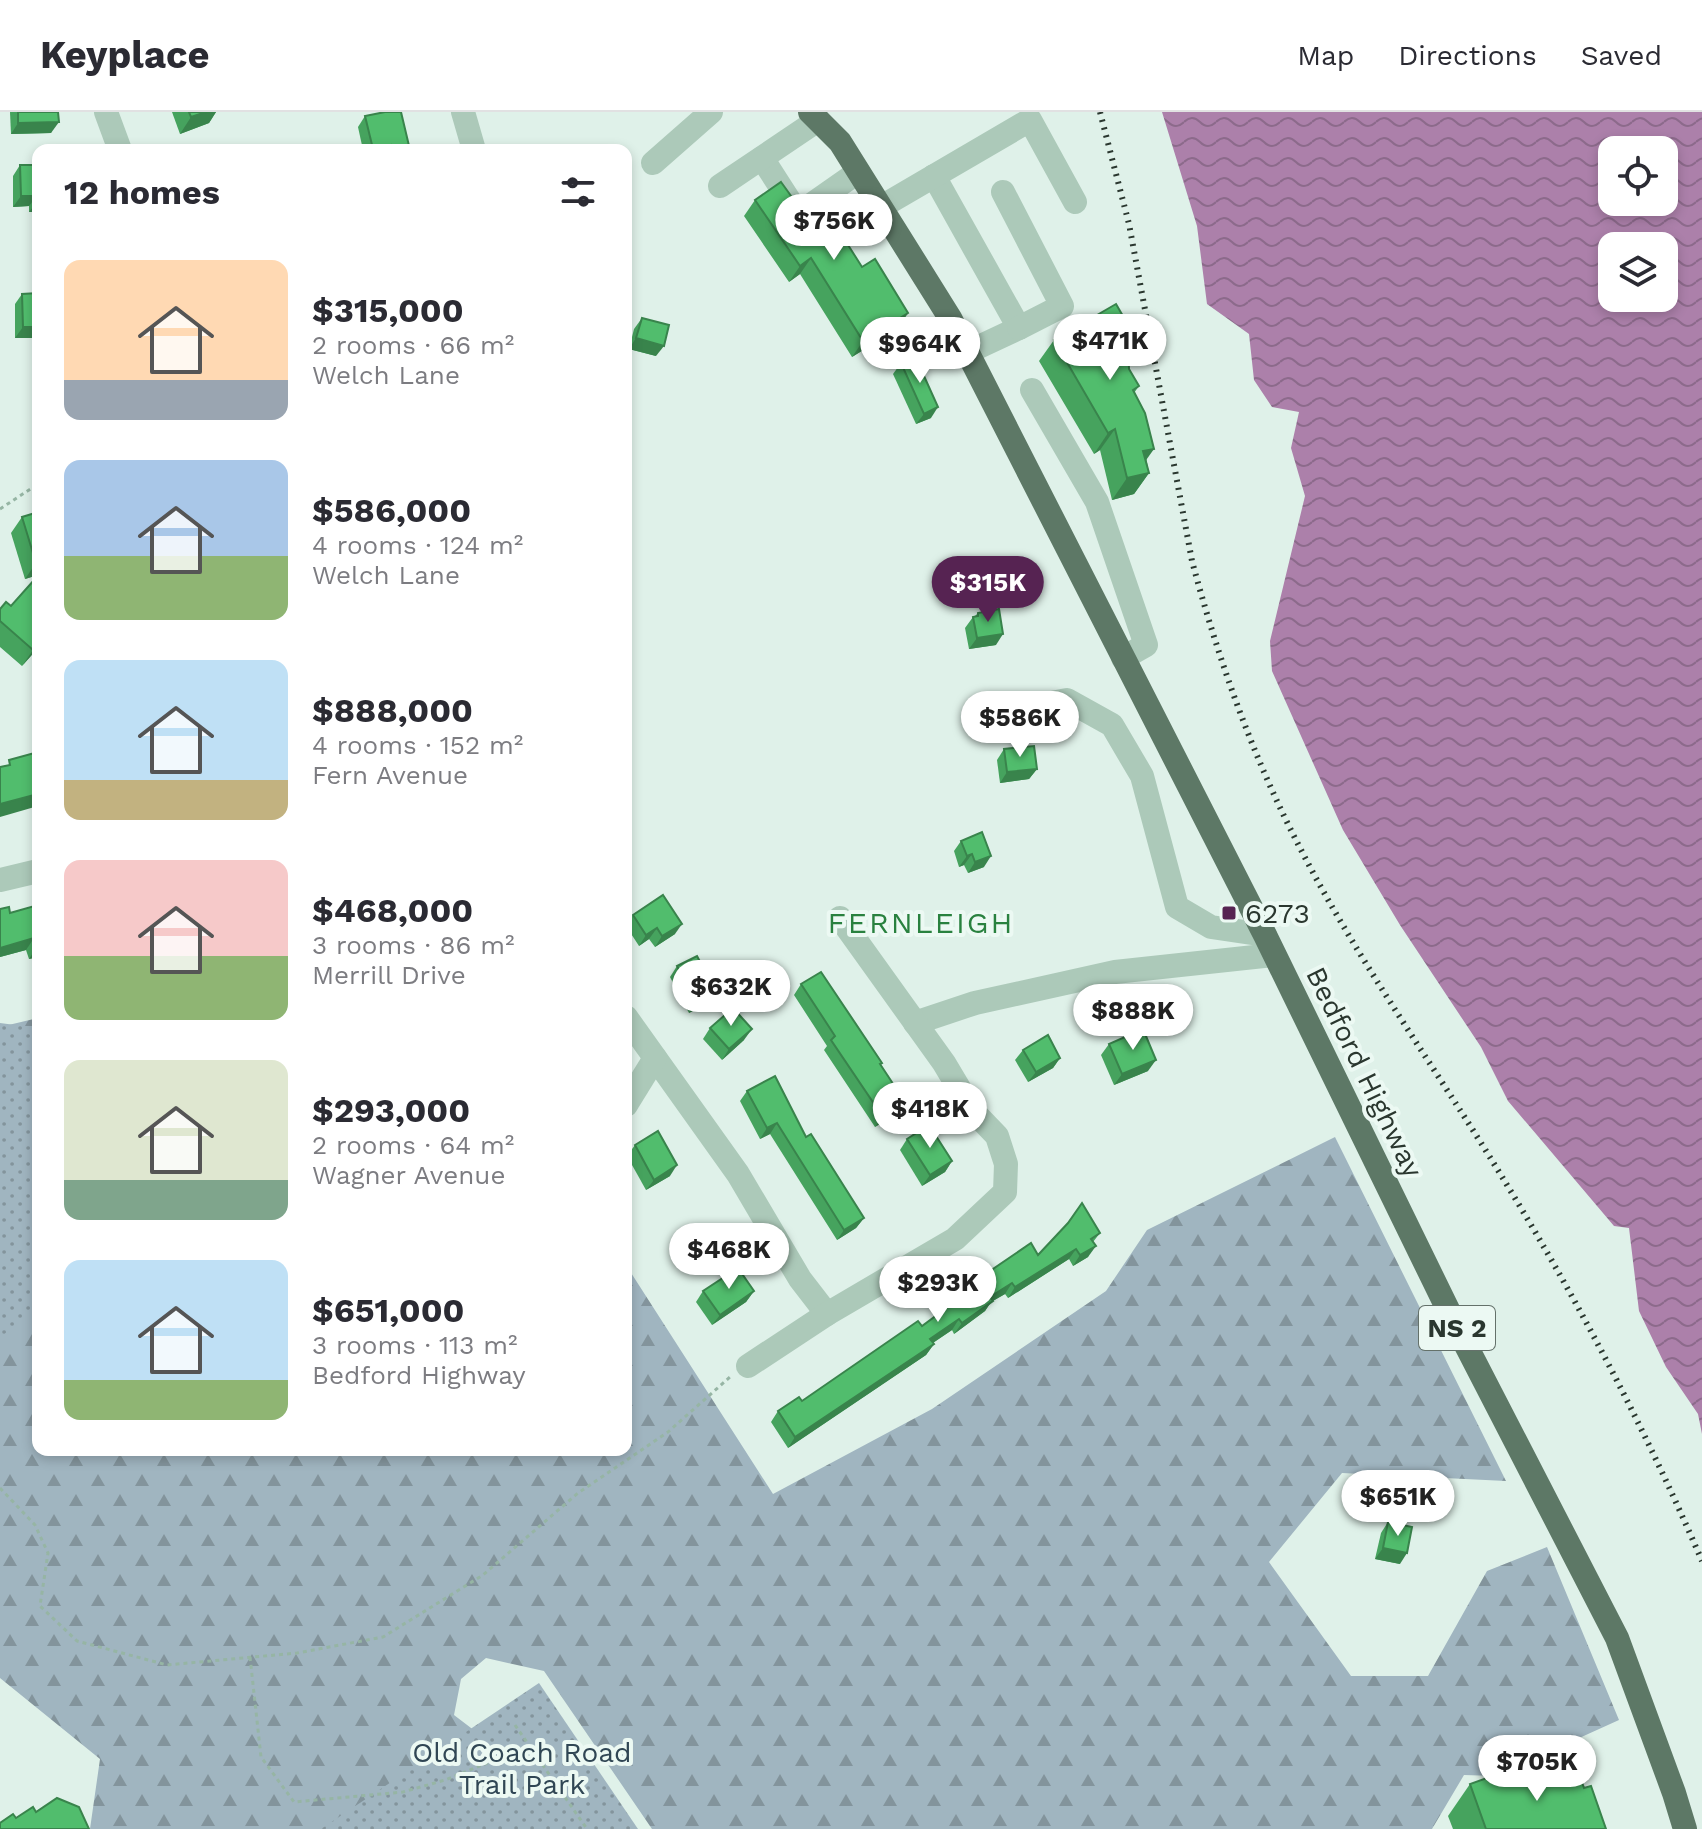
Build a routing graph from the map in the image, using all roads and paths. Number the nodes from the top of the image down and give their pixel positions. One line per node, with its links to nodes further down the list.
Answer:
1 (106, 112): 5 (street)
2 (463, 112): 6 (street)
3 (711, 112): 8 (street)
4 (814, 116): 7 (street); 9 (main road, Bedford Highway / NS 2)
5 (118, 144)
6 (472, 144)
7 (762, 158): 9 (street); 11 (street)
8 (653, 163)
9 (858, 172): 14 (main road, Bedford Highway / NS 2)
10 (934, 176): 13 (street); 14 (street); 15 (street)
11 (720, 186)
12 (1003, 192): 15 (street)
13 (1075, 202)
14 (881, 207): 16 (main road, Bedford Highway / NS 2)
15 (1019, 328): 16 (street)
16 (968, 352): 20 (main road, Bedford Highway / NS 2)
17 (1032, 390): 20 (street)
18 (32, 488): 19 (path)
19 (0, 509)
20 (1123, 658): 25 (main road, Bedford Highway / NS 2)
21 (1024, 721): 25 (street)
22 (32, 872): 23 (street)
23 (0, 880)
24 (840, 918): 26 (street)
25 (1269, 945): 26 (street); 37 (main road, Bedford Highway / NS 2)
26 (915, 1023): 30 (street)
27 (632, 1025): 28 (street)
28 (655, 1058): 29 (street); 30 (street)
29 (632, 1095)
30 (827, 1314): 31 (street)
31 (748, 1366): 33 (path)
32 (0, 1488): 33 (path)
33 (250, 1657): 35 (path)
34 (515, 1725): 35 (path)
35 (540, 1760): 36 (path)
36 (587, 1829)
37 (1685, 1829)

